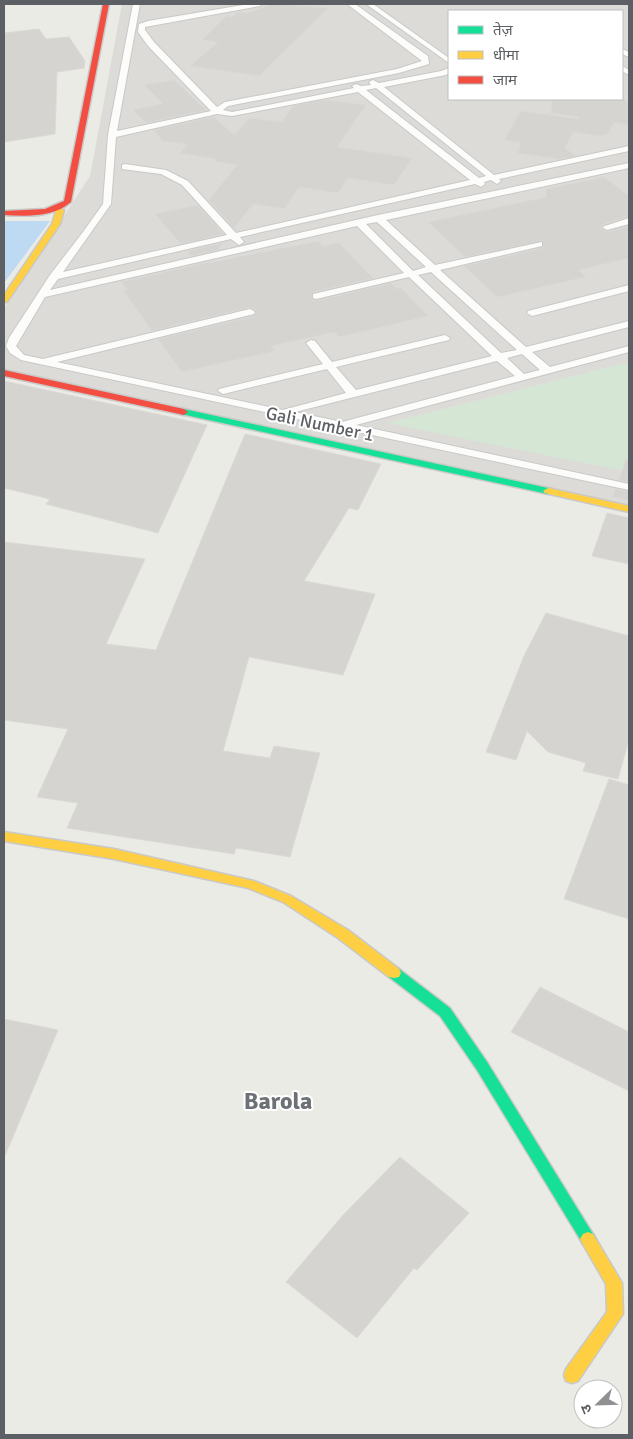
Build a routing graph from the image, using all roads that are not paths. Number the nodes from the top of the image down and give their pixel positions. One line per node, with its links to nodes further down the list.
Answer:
1 (106, 4): 30 (street)
2 (136, 4): 19 (lane)
3 (260, 4): 16 (lane)
4 (351, 4): 7 (lane)
5 (368, 4): 6 (lane)
6 (397, 24): 7 (lane); 8 (lane)
7 (381, 26): 9 (lane)
8 (448, 60)
9 (422, 64): 10 (lane); 12 (lane)
10 (448, 70)
11 (448, 70): 14 (lane)
12 (366, 77): 13 (lane); 14 (lane)
13 (348, 81): 15 (lane); 16 (lane)
14 (377, 86): 15 (lane); 17 (lane)
15 (360, 89): 16 (lane); 18 (lane)
16 (217, 112): 19 (lane)
17 (433, 129): 18 (lane); 25 (lane)
18 (414, 132): 26 (lane)
19 (112, 135): 44 (lane)
20 (629, 149): 21 (lane)
21 (587, 157): 24 (lane); 25 (lane)
22 (629, 165): 24 (lane)
23 (125, 167): 37 (lane)
24 (604, 170): 27 (lane)
25 (493, 177): 26 (lane); 27 (lane)
26 (476, 181): 28 (lane); 29 (lane)
27 (508, 191): 28 (lane)
28 (493, 194): 32 (lane)
29 (392, 200): 32 (lane); 37 (lane)
30 (60, 210): 31 (street); 48 (street)
31 (4, 213)
32 (404, 213): 33 (lane)
33 (378, 218): 35 (lane); 41 (lane)
34 (629, 221): 36 (lane)
35 (359, 223): 39 (lane); 43 (lane)
36 (607, 227)
37 (234, 236): 39 (lane); 40 (lane)
38 (539, 244): 41 (lane)
39 (244, 248): 42 (lane)
40 (137, 257): 42 (lane); 44 (lane)
41 (431, 268): 43 (lane); 55 (lane)
42 (149, 270): 46 (lane)
43 (410, 273): 47 (lane); 56 (lane)
44 (54, 277): 46 (lane)
45 (629, 288): 50 (lane)
46 (41, 295): 57 (lane)
47 (316, 296)
48 (4, 300)
49 (250, 312): 57 (lane)
50 (532, 313)
51 (629, 324): 55 (lane)
52 (445, 338): 58 (lane)
53 (311, 343): 58 (lane)
54 (629, 349): 59 (lane)
55 (523, 351): 56 (lane); 59 (lane)
56 (500, 358): 61 (lane); 63 (lane)
57 (43, 362): 64 (lane)
58 (330, 366): 62 (lane); 63 (lane)
59 (548, 371): 61 (lane)
60 (4, 374): 67 (street, Gali Number 1)
61 (523, 378): 65 (lane)
62 (223, 391)
63 (353, 394): 64 (lane)
64 (285, 412): 65 (lane)
65 (343, 426): 66 (lane)
66 (629, 487)
67 (629, 510)
68 (4, 836): 69 (street)
69 (572, 1375)

